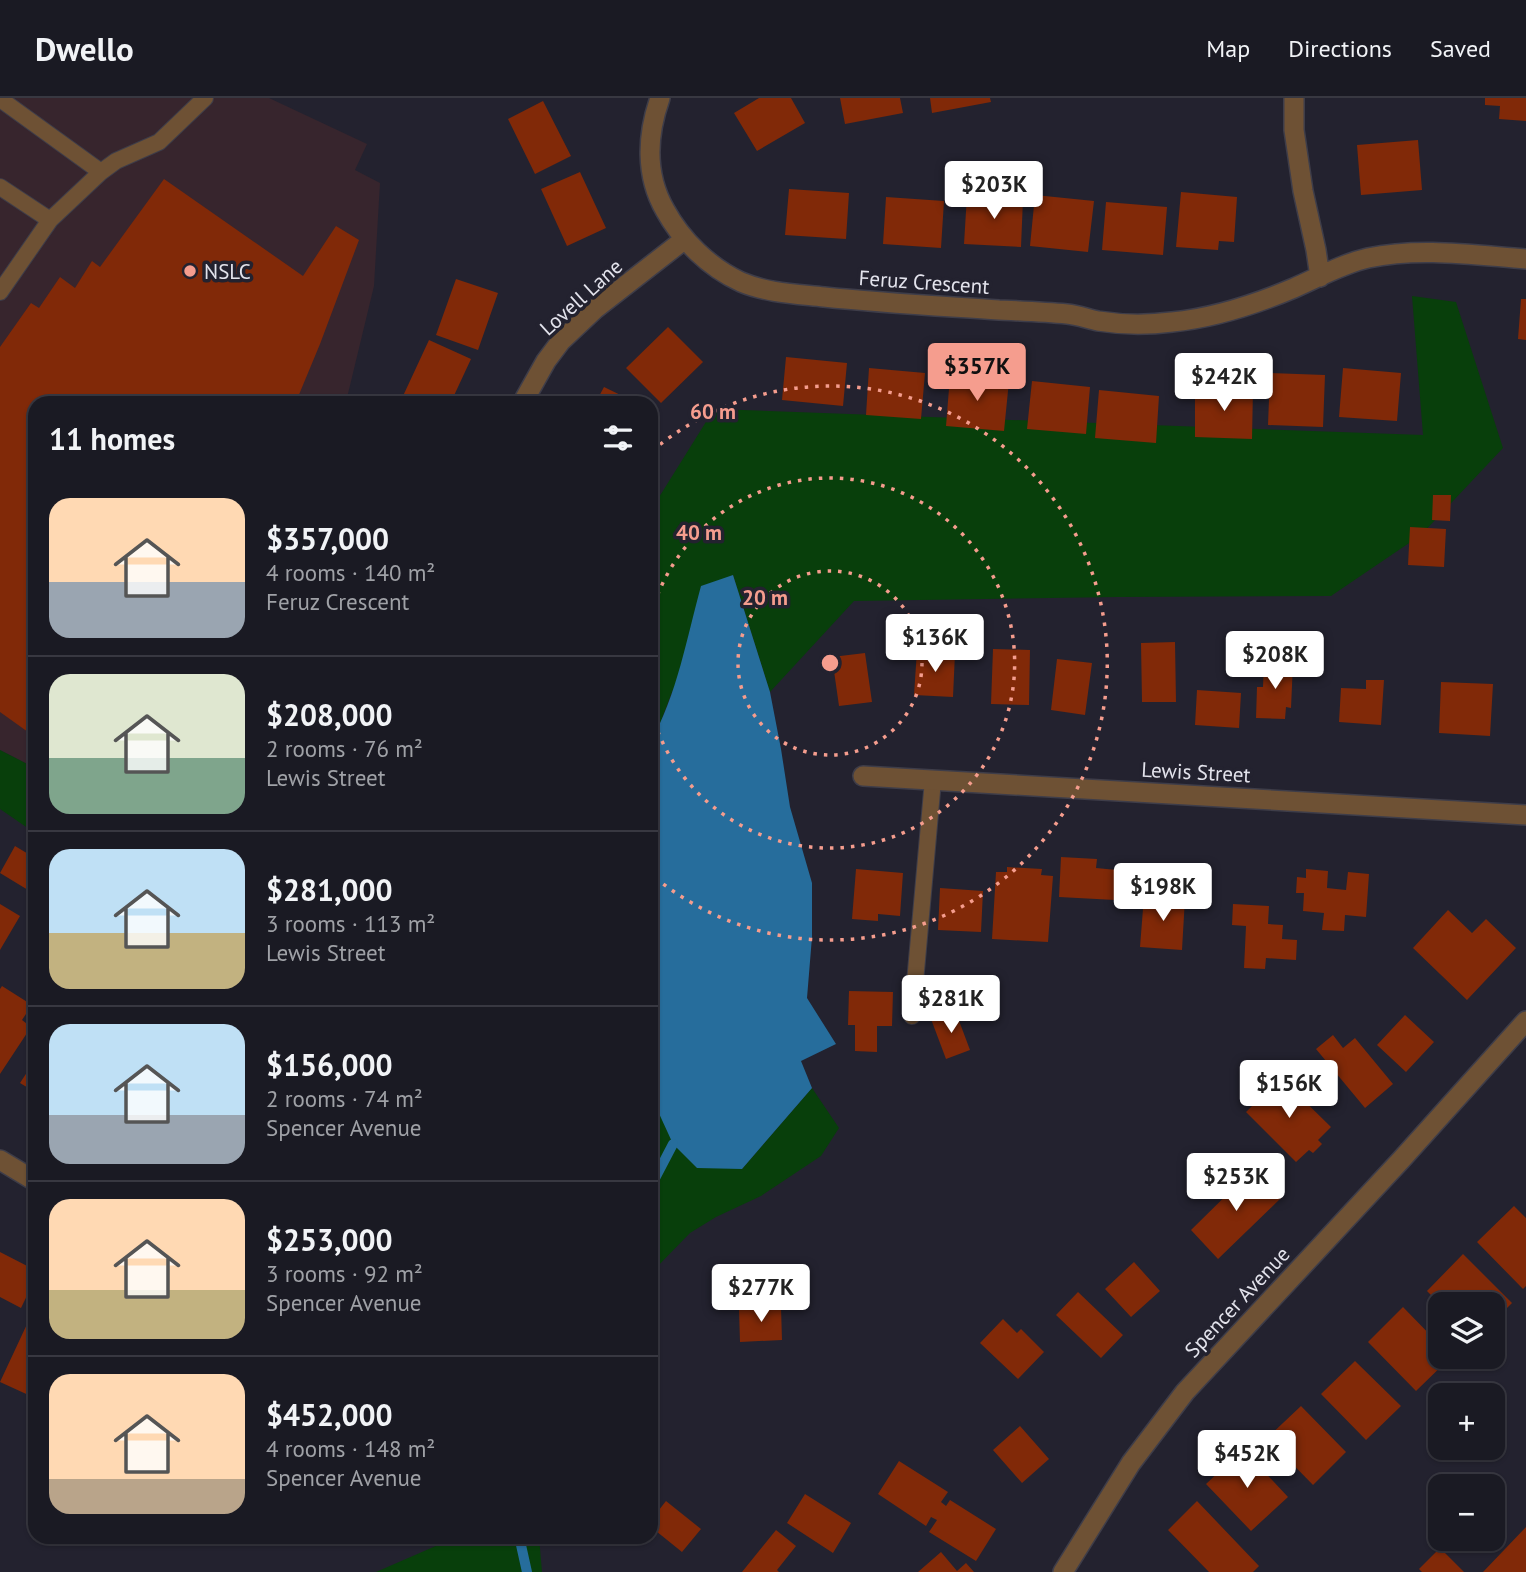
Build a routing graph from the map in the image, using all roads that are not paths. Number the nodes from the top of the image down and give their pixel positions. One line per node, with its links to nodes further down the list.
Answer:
1 (205, 98): 5 (lane)
2 (660, 98): 8 (street, Feruz Crescent)
3 (1294, 98): 10 (street)
4 (0, 99): 5 (lane)
5 (101, 172): 7 (lane)
6 (0, 187): 7 (lane)
7 (50, 220): 11 (lane)
8 (685, 239): 10 (street, Feruz Crescent); 12 (street, Lovell Lane)
9 (1526, 259): 10 (street, Feruz Crescent)
10 (1320, 277)
11 (0, 292)
12 (526, 396)
13 (863, 776): 14 (street, Lewis Street)
14 (933, 780): 15 (street, Lewis Street); 16 (lane)
15 (1526, 815)
16 (912, 1016)
17 (1526, 1021): 20 (street, Spencer Avenue)
18 (0, 1160): 19 (street)
19 (28, 1177)
20 (1063, 1572)

